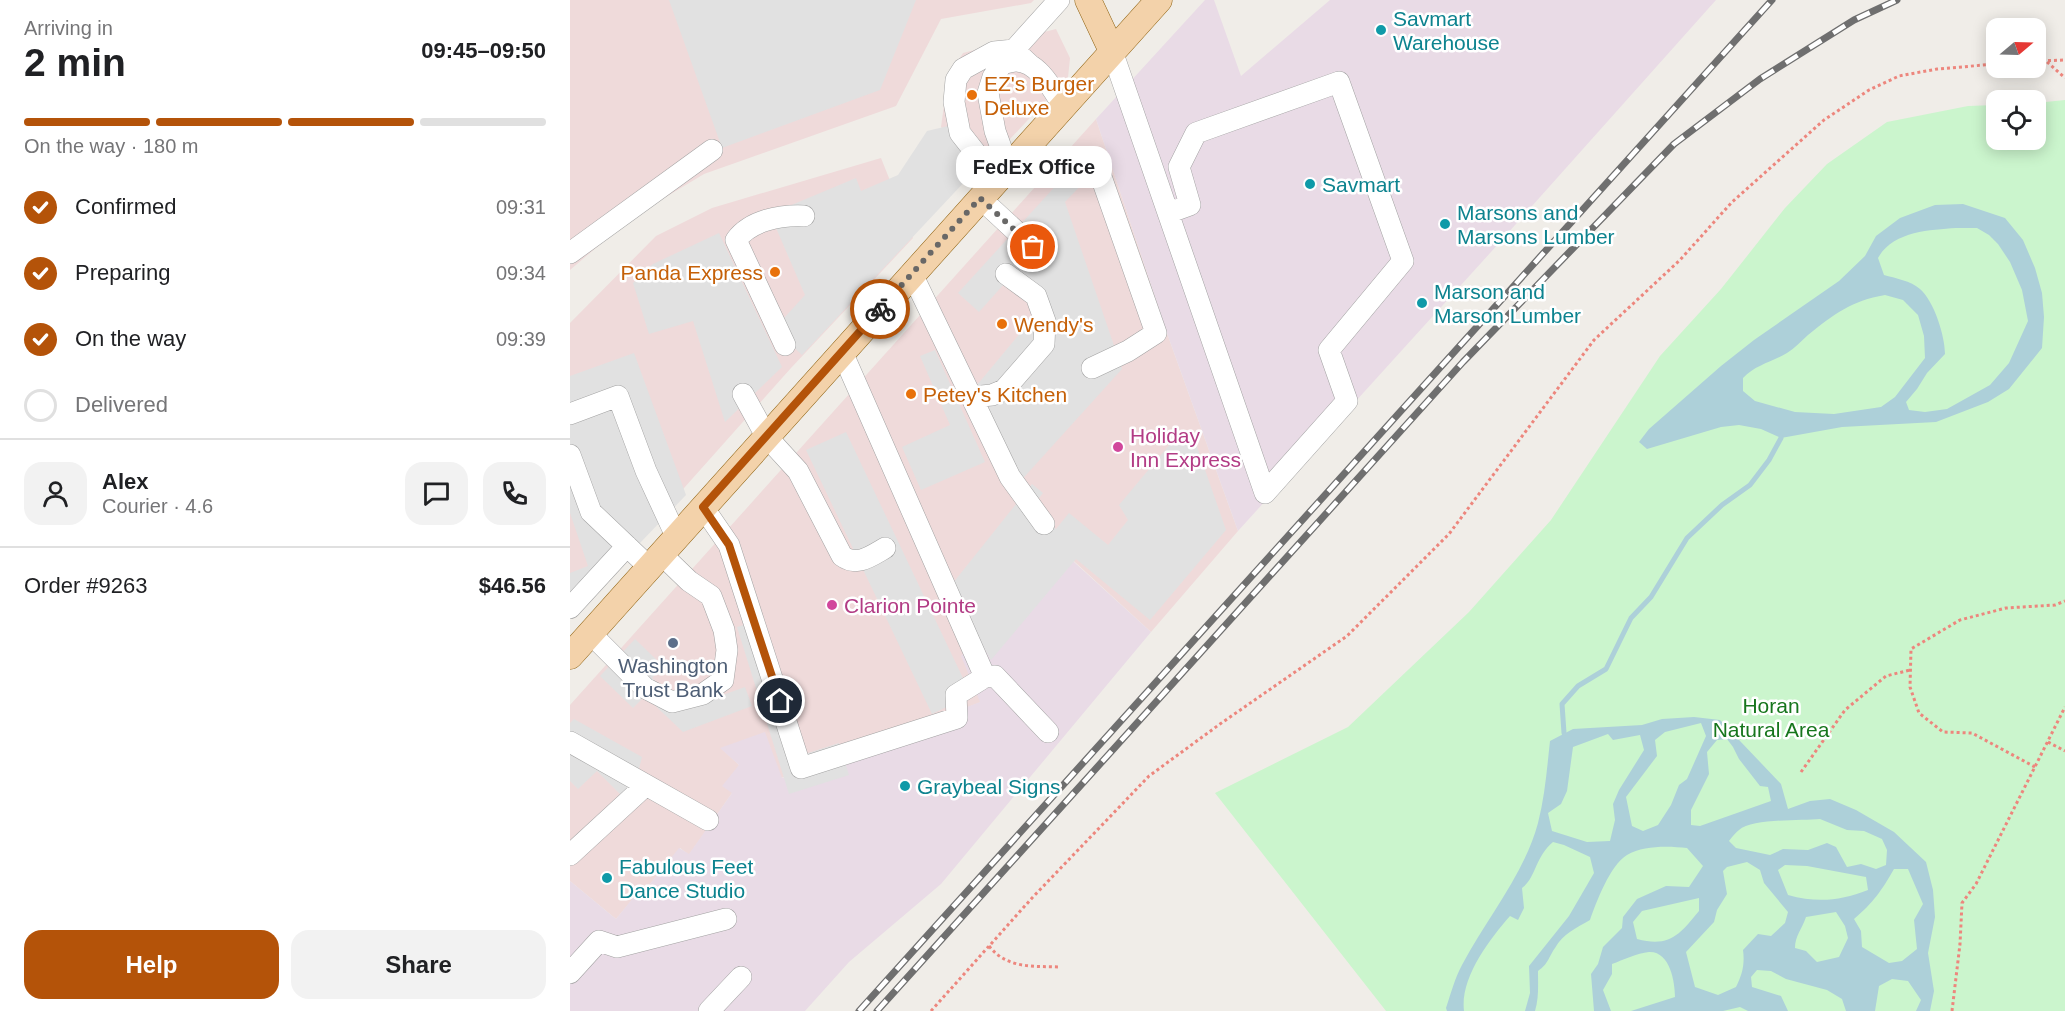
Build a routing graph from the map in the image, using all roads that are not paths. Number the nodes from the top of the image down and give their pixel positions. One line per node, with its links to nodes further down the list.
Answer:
1 (1059, 0): 4 (lane)
2 (1088, 0): 5 (main road)
3 (1159, 0): 5 (main road)
4 (1014, 50): 6 (lane); 9 (lane)
5 (1112, 51): 7 (main road); 12 (lane)
6 (1030, 65): 7 (lane); 9 (lane)
7 (1063, 106): 9 (main road)
8 (712, 150): 15 (lane)
9 (1008, 168): 11 (main road)
10 (1098, 168): 20 (lane)
11 (980, 198): 14 (lane); 16 (main road)
12 (1168, 213): 12 (lane)
13 (804, 216): 18 (lane)
14 (1033, 247)
15 (570, 253)
16 (912, 274): 19 (main road); 22 (lane)
17 (1006, 274): 22 (lane)
18 (785, 345)
19 (842, 352): 24 (main road); 34 (lane)
20 (1092, 368)
21 (743, 394): 24 (lane)
22 (971, 397): 27 (lane)
23 (570, 414): 30 (lane)
24 (766, 436): 26 (main road); 29 (lane)
25 (570, 455): 28 (lane)
26 (703, 507): 30 (main road); 34 (lane)
27 (1044, 524)
28 (627, 546): 30 (lane); 31 (lane)
29 (885, 548)
30 (662, 552): 32 (main road); 32 (lane)
31 (570, 608)
32 (590, 633): 33 (main road)
33 (570, 656)
34 (985, 677): 35 (lane)
35 (1048, 732)
36 (570, 742): 37 (lane)
37 (646, 785): 38 (lane); 39 (lane)
38 (708, 820)
39 (570, 855)
40 (726, 919): 41 (lane)
41 (570, 973)
42 (741, 977): 43 (lane)
43 (709, 1011)

